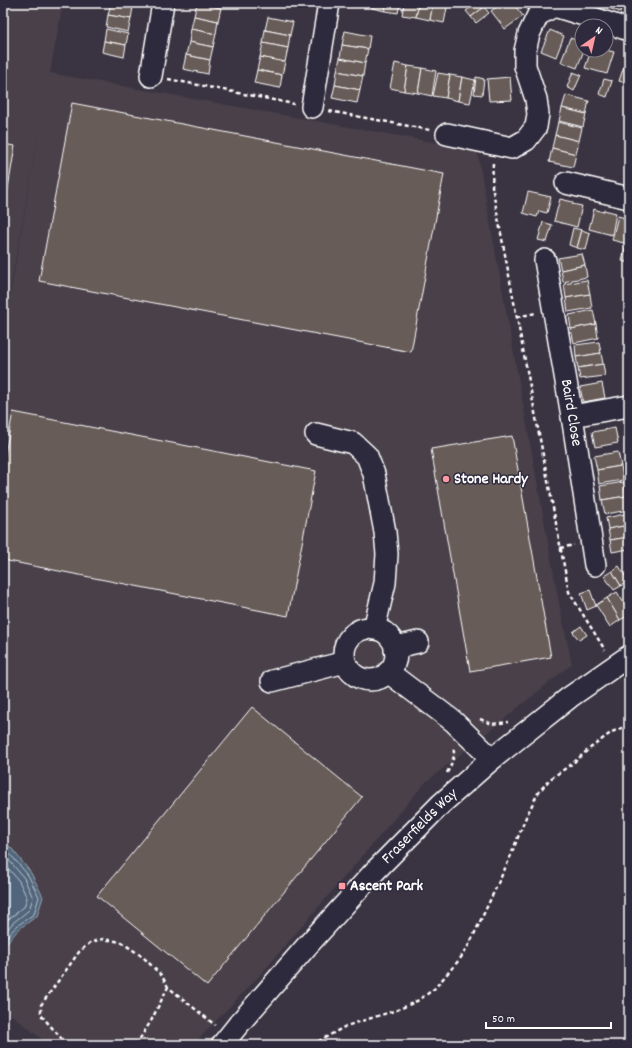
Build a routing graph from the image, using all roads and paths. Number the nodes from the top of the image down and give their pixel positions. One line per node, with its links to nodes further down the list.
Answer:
1 (164, 3): 5 (street)
2 (329, 3): 6 (street)
3 (552, 5): 4 (street); 8 (street)
4 (629, 30)
5 (152, 76)
6 (312, 107)
7 (447, 134): 8 (street)
8 (494, 144): 19 (path)
9 (566, 183): 10 (street)
10 (629, 198)
11 (545, 260): 13 (street, Baird Close)
12 (629, 406): 13 (street)
13 (572, 416): 15 (street, Baird Close)
14 (316, 434): 16 (street)
15 (595, 565)
16 (374, 629): 18 (street); 21 (street)
17 (418, 642): 18 (street)
18 (395, 650): 22 (street)
19 (605, 651)
20 (629, 656): 25 (street, Fraserfields Way)
21 (345, 662): 22 (street); 23 (street)
22 (388, 672): 25 (street)
23 (272, 682)
24 (629, 725): 30 (path)
25 (492, 759): 27 (street, Fraserfields Way)
26 (168, 987): 27 (path); 28 (path); 29 (path)
27 (220, 1036)
28 (67, 1045)
29 (136, 1045)
30 (312, 1045)

